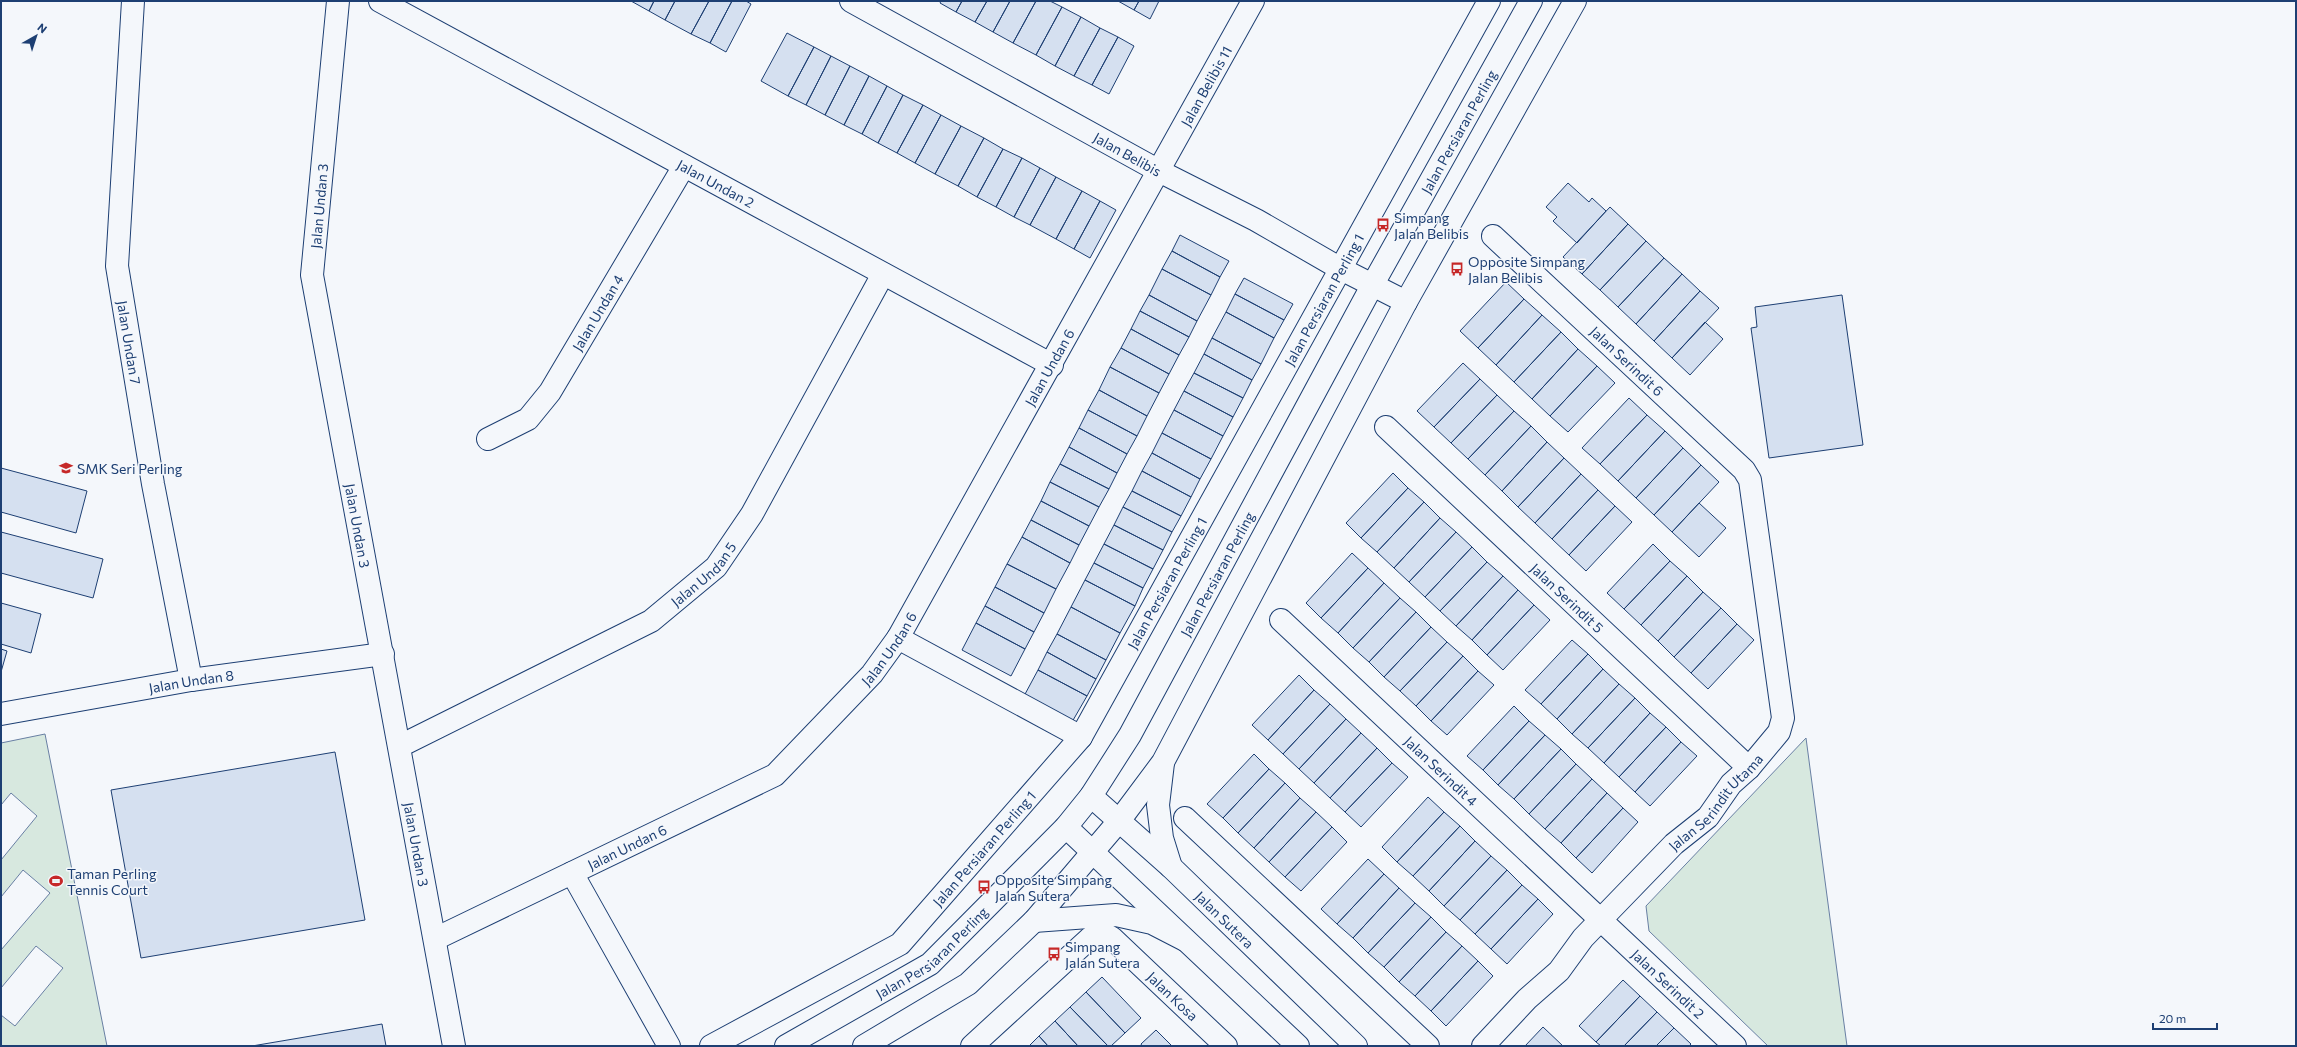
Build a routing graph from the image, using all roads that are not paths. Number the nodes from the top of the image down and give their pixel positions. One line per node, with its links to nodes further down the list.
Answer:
1 (133, 1): 23 (street, Jalan Undan 7)
2 (338, 1): 22 (street, Jalan Undan 3)
3 (380, 1): 9 (street, Jalan Undan 2)
4 (851, 1): 10 (street, Jalan Belibis)
5 (1253, 1): 10 (street, Jalan Belibis 11)
6 (1489, 1): 12 (street, Jalan Persiaran Perling 1)
7 (1531, 1): 14 (street, Jalan Persiaran Perling)
8 (1575, 1): 15 (street)
9 (684, 166): 13 (street, Jalan Undan 2); 18 (street, Jalan Undan 4)
10 (1159, 171): 12 (street, Jalan Belibis); 16 (street, Jalan Undan 6)
11 (1493, 236): 19 (street, Jalan Serindit 6)
12 (1341, 269): 14 (street, Jalan Belibis); 25 (street, Jalan Persiaran Perling 1)
13 (883, 274): 16 (street, Jalan Undan 2); 26 (street, Jalan Undan 5)
14 (1373, 284): 15 (street, Jalan Belibis); 29 (street, Jalan Persiaran Perling)
15 (1406, 302): 27 (street)
16 (1052, 365): 21 (street, Jalan Undan 6)
17 (1386, 427): 28 (street, Jalan Serindit 5)
18 (488, 439)
19 (1752, 491): 28 (street, Jalan Serindit Utama)
20 (1281, 620): 37 (street, Jalan Serindit 4)
21 (898, 638): 25 (street); 35 (street, Jalan Undan 6)
22 (383, 654): 23 (street, Jalan Undan 8); 26 (street, Jalan Undan 3)
23 (191, 680): 24 (street, Jalan Undan 8)
24 (1, 714)
25 (1081, 737): 42 (street, Jalan Persiaran Perling 1)
26 (400, 746): 38 (street, Jalan Undan 3)
27 (1163, 762): 31 (street); 34 (street)
28 (1749, 768): 37 (street, Jalan Serindit Utama)
29 (1091, 796): 31 (street, Jalan Sutera); 32 (street, Jalan Persiaran Perling)
30 (1185, 818): 49 (street)
31 (1118, 821): 33 (street); 34 (street, Jalan Sutera)
32 (1066, 827): 33 (street); 43 (street, Jalan Persiaran Perling)
33 (1092, 851): 36 (street); 39 (street)
34 (1171, 867): 48 (street, Jalan Sutera)
35 (572, 873): 38 (street, Jalan Undan 6); 41 (street)
36 (1034, 921): 39 (street); 44 (street)
37 (1601, 921): 50 (street, Jalan Serindit Utama); 51 (street, Jalan Serindit 2)
38 (435, 939): 40 (street, Jalan Undan 3)
39 (1185, 940): 47 (street)
40 (454, 1046)
41 (669, 1046)
42 (711, 1046)
43 (786, 1046)
44 (864, 1046)
45 (972, 1046): 46 (street, Jalan Kosa)
46 (1226, 1046)
47 (1298, 1046)
48 (1356, 1046)
49 (1428, 1046)
50 (1483, 1046)
51 (1735, 1046)

